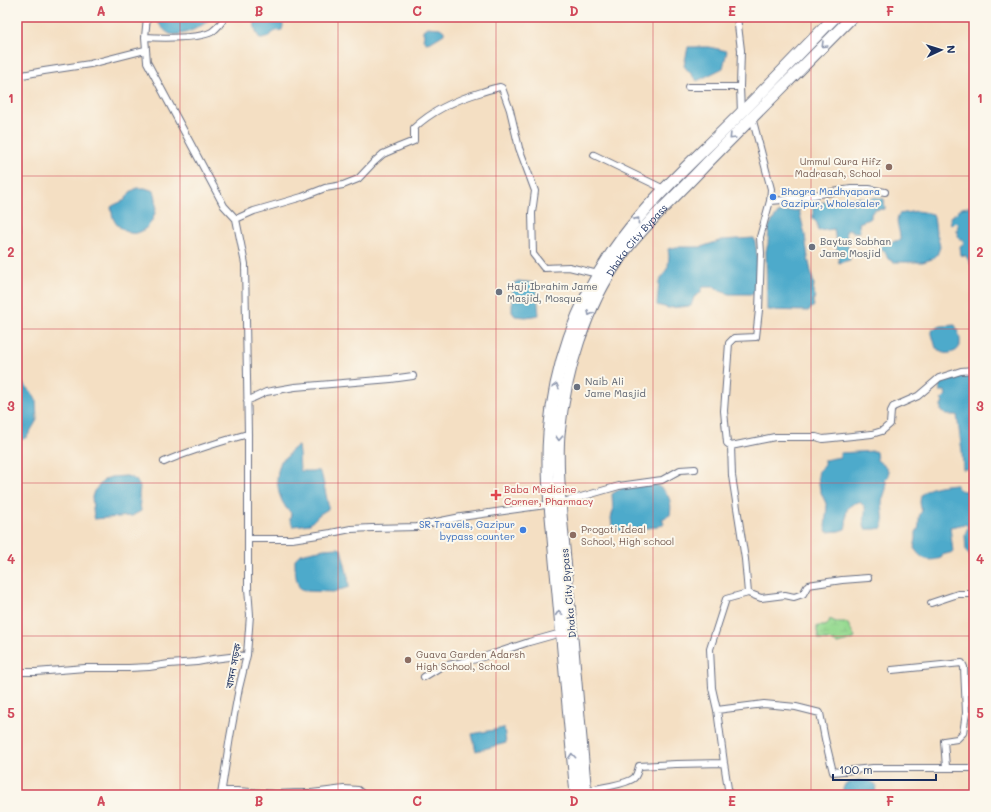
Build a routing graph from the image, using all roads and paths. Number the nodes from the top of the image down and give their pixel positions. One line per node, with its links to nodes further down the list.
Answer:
1 (147, 17): 6 (street)
2 (225, 17): 6 (street)
3 (737, 17): 10 (street)
4 (836, 17): 11 (highway)
5 (852, 17): 12 (highway, Dhaka City Bypass, one-way to 12)
6 (145, 38): 7 (street)
7 (145, 50): 8 (street); 17 (street)
8 (17, 76)
9 (688, 87): 10 (street)
10 (740, 87): 11 (street)
11 (741, 113): 14 (highway)
12 (752, 117): 16 (street); 28 (highway, Dhaka City Bypass, one-way to 28)
13 (594, 154): 14 (street)
14 (664, 189): 20 (highway, one-way to 14)
15 (885, 192): 16 (street)
16 (770, 201): 25 (street)
17 (236, 219): 20 (street); 23 (street, বাসন সড়ক)
18 (17, 221): 19 (street)
19 (17, 231)
20 (598, 274): 28 (highway, one-way to 20)
21 (974, 370): 25 (street)
22 (413, 376): 23 (street)
23 (247, 401): 24 (street, বাসন সড়ক)
24 (248, 434): 26 (street); 29 (street, বাসন সড়ক)
25 (731, 446): 31 (street)
26 (164, 462)
27 (695, 470): 28 (street)
28 (555, 504): 29 (street); 34 (highway, one-way to 28); 44 (highway, Dhaka City Bypass)
29 (248, 539): 35 (street, বাসন সড়ক)
30 (868, 578): 31 (street)
31 (748, 593): 39 (street)
32 (974, 594): 33 (street)
33 (931, 603)
34 (561, 633): 38 (street); 44 (highway, one-way to 34)
35 (247, 655): 37 (street); 43 (street, বাসন সড়ক)
36 (892, 670): 41 (street)
37 (17, 672)
38 (424, 677)
39 (717, 710): 40 (street); 41 (street)
40 (724, 763): 44 (street); 46 (street)
41 (946, 767): 42 (street)
42 (974, 768)
43 (221, 793): 45 (street)
44 (582, 794)
45 (364, 795)
46 (729, 795)

